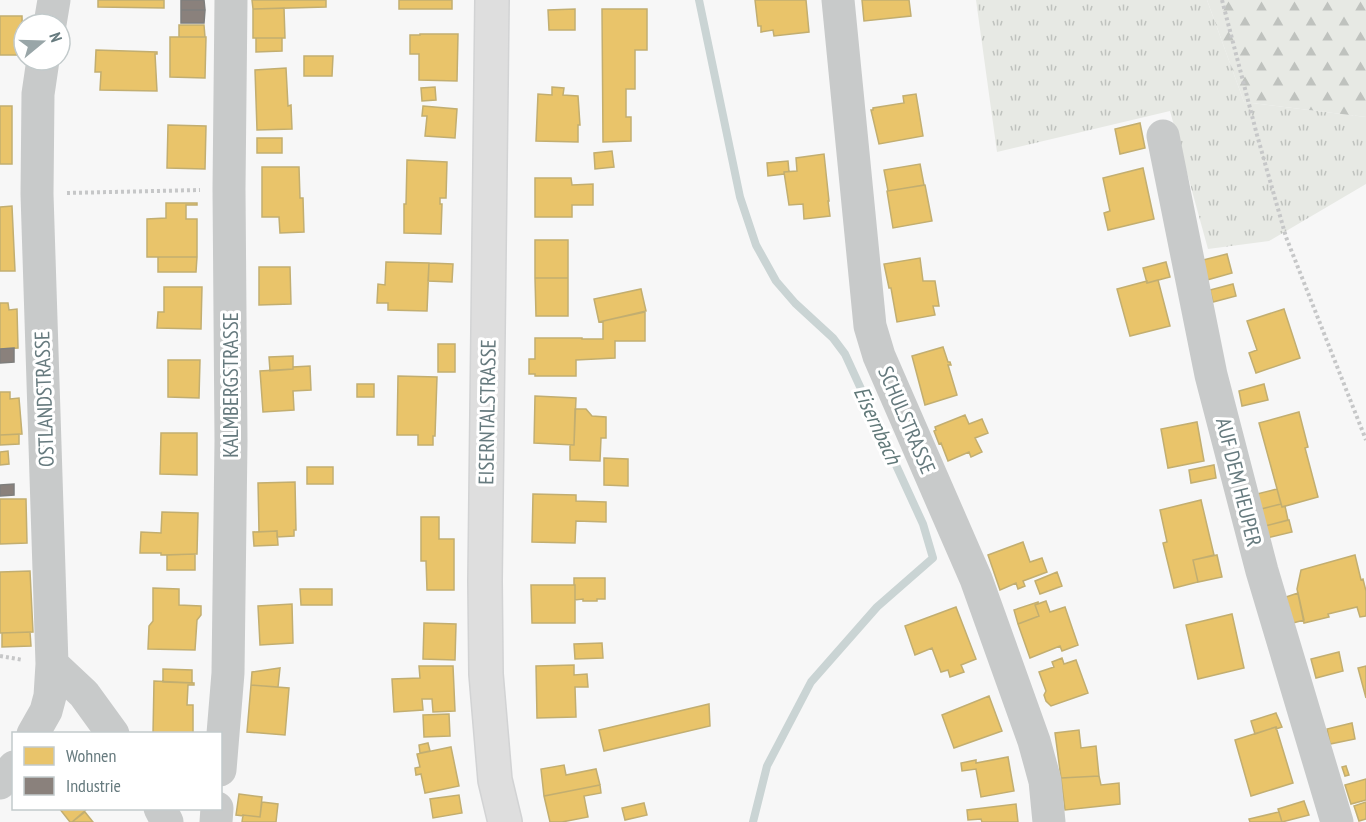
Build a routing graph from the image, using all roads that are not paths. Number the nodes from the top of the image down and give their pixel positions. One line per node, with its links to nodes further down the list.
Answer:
1 (231, 0): 9 (street, KALMBERGSTRASSE)
2 (492, 0): 12 (main road, EISERNTALSTRASSE)
3 (838, 0): 13 (street, SCHULSTRASSE)
4 (42, 72): 6 (street, OSTLANDSTRASSE)
5 (1163, 136): 14 (street, AUF DEM HEUPER)
6 (52, 664): 7 (street, OSTLANDSTRASSE); 8 (street)
7 (34, 732)
8 (112, 732)
9 (222, 746)
10 (12, 768): 11 (street)
11 (0, 783)
12 (505, 822)
13 (1049, 822)
14 (1337, 822)

